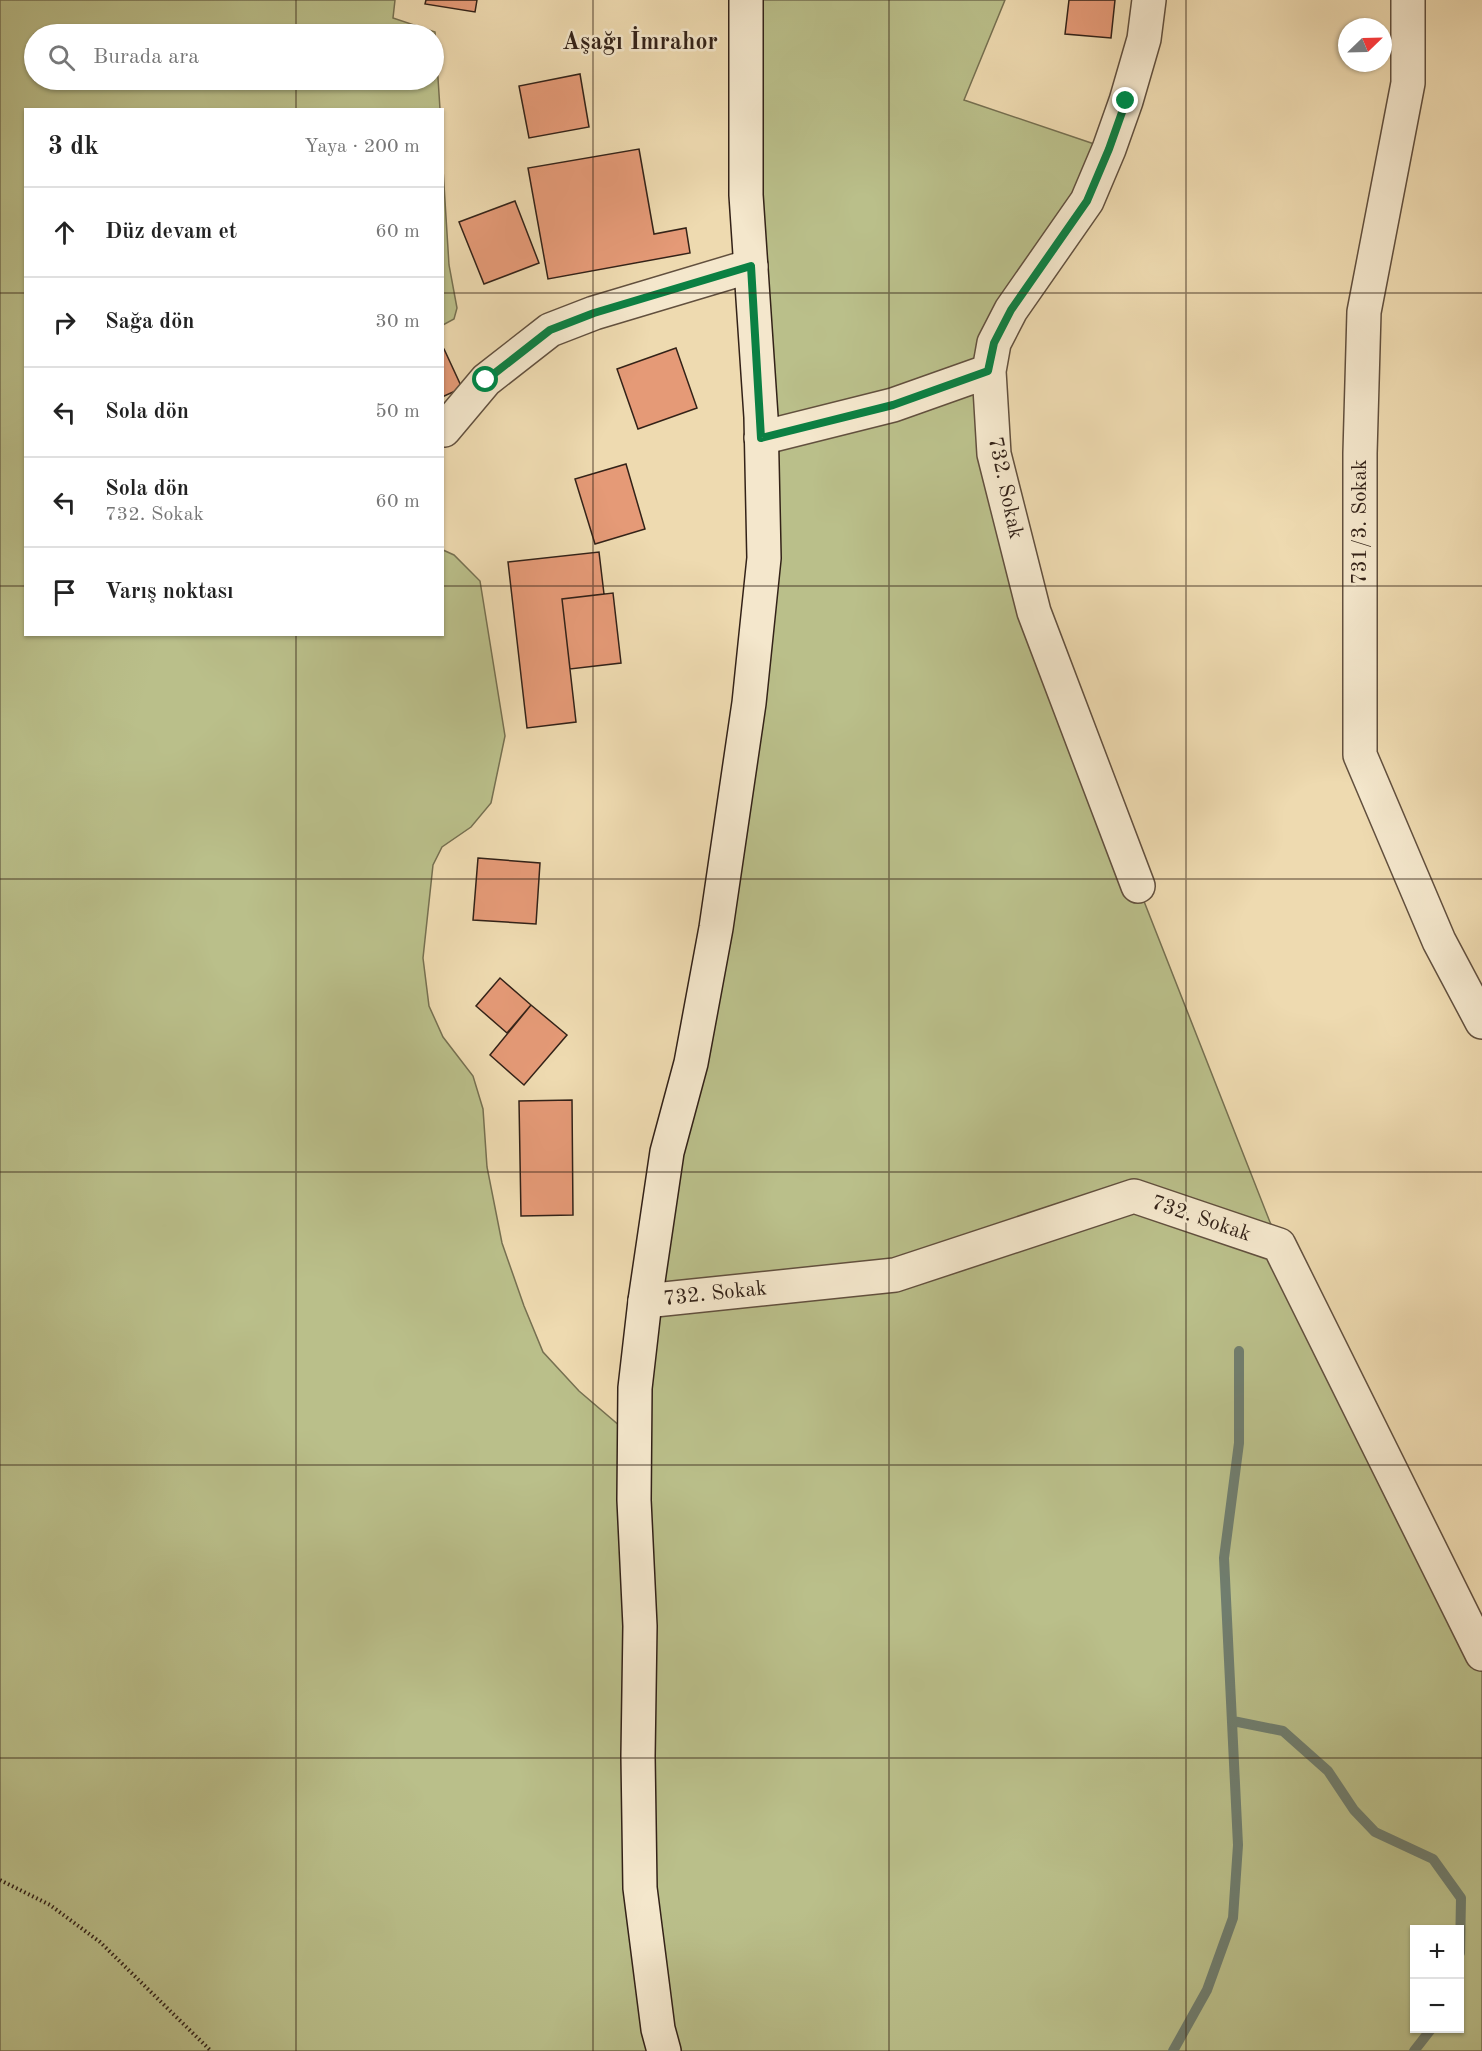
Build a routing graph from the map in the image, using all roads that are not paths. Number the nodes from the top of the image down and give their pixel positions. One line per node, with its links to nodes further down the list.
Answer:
1 (747, 0): 4 (street)
2 (1149, 0): 5 (street, 732. Sokak)
3 (1408, 0): 9 (street, 731/3. Sokak)
4 (751, 266): 6 (street); 7 (street)
5 (988, 371): 7 (street); 8 (street, 732. Sokak)
6 (444, 430)
7 (761, 438): 10 (street)
8 (1138, 886)
9 (1482, 1022)
10 (645, 1301): 11 (street, 732. Sokak); 12 (street)
11 (1482, 1654)
12 (664, 2051)

